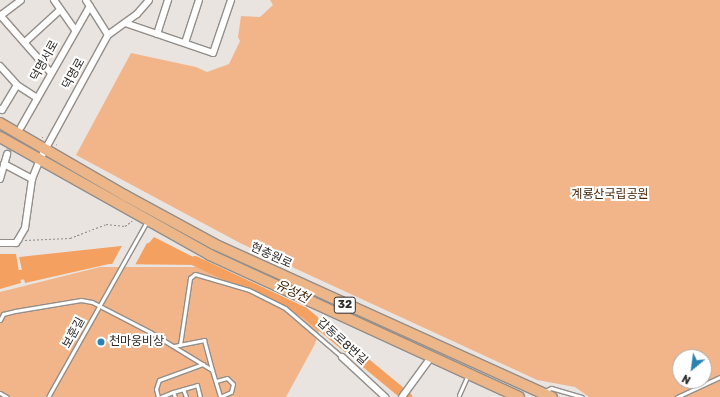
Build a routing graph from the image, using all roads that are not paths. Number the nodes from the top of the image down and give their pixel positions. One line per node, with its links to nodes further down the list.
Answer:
1 (21, 0): 9 (street)
2 (54, 0): 8 (street)
3 (149, 0): 10 (street)
4 (168, 0): 12 (street)
5 (199, 0): 15 (street)
6 (231, 0): 15 (street)
7 (88, 3): 11 (street, 덕명서로); 13 (street)
8 (60, 10): 11 (street); 14 (street)
9 (0, 16): 14 (street)
10 (125, 23): 12 (street); 13 (street)
11 (75, 30): 17 (street, 덕명서로)
12 (157, 34): 15 (street)
13 (108, 35): 24 (street, 덕명로)
14 (25, 42): 17 (street)
15 (185, 43)
16 (0, 66): 18 (street)
17 (51, 73): 19 (street, 덕명서로)
18 (17, 85): 19 (street); 20 (street)
19 (37, 98): 22 (street, 덕명서로)
20 (0, 109)
21 (0, 123): 24 (main road, 현충원로 / 32)
22 (21, 127)
23 (0, 137): 26 (main road, 현충원로 / 32)
24 (45, 148): 26 (street, 덕명로); 30 (main road, 현충원로 / 32)
25 (7, 154): 27 (street)
26 (40, 159): 29 (street, 덕명로); 31 (main road, 현충원로 / 32)
27 (4, 164): 28 (street); 29 (street)
28 (0, 179)
29 (32, 179): 32 (street, 덕명로)
30 (152, 211): 31 (lane, 보훈길); 48 (main road, 현충원로 / 32)
31 (147, 221): 33 (lane, 보훈길); 37 (main road, 현충원로 / 32)
32 (0, 243)
33 (100, 305): 34 (lane); 36 (lane); 51 (lane, 보훈길)
34 (0, 320)
35 (180, 345): 36 (lane); 38 (lane, 갑동로8번길); 40 (lane)
36 (174, 346): 39 (lane)
37 (432, 356): 41 (main road, 현충원로 / 32); 58 (street)
38 (342, 357): 57 (street, 갑동로8번길)
39 (203, 364): 40 (lane); 52 (lane)
40 (212, 370): 43 (lane)
41 (468, 374): 47 (lane); 49 (main road, 현충원로 / 32)
42 (720, 377): 61 (lane)
43 (216, 381): 56 (lane); 56 (lane)
44 (183, 389): 45 (lane); 54 (lane); 55 (lane)
45 (173, 392): 52 (lane); 53 (lane)
46 (0, 393): 50 (lane)
47 (459, 395)
48 (540, 395): 59 (main road, 현충원로 / 32); 60 (lane, 현충원로)
49 (515, 396)
50 (7, 397)
51 (48, 397)
52 (160, 397)
53 (175, 397)
54 (186, 397)
55 (200, 397)
56 (220, 397)
57 (385, 397)
58 (402, 397)
59 (552, 397)
60 (582, 397)
61 (677, 397)

